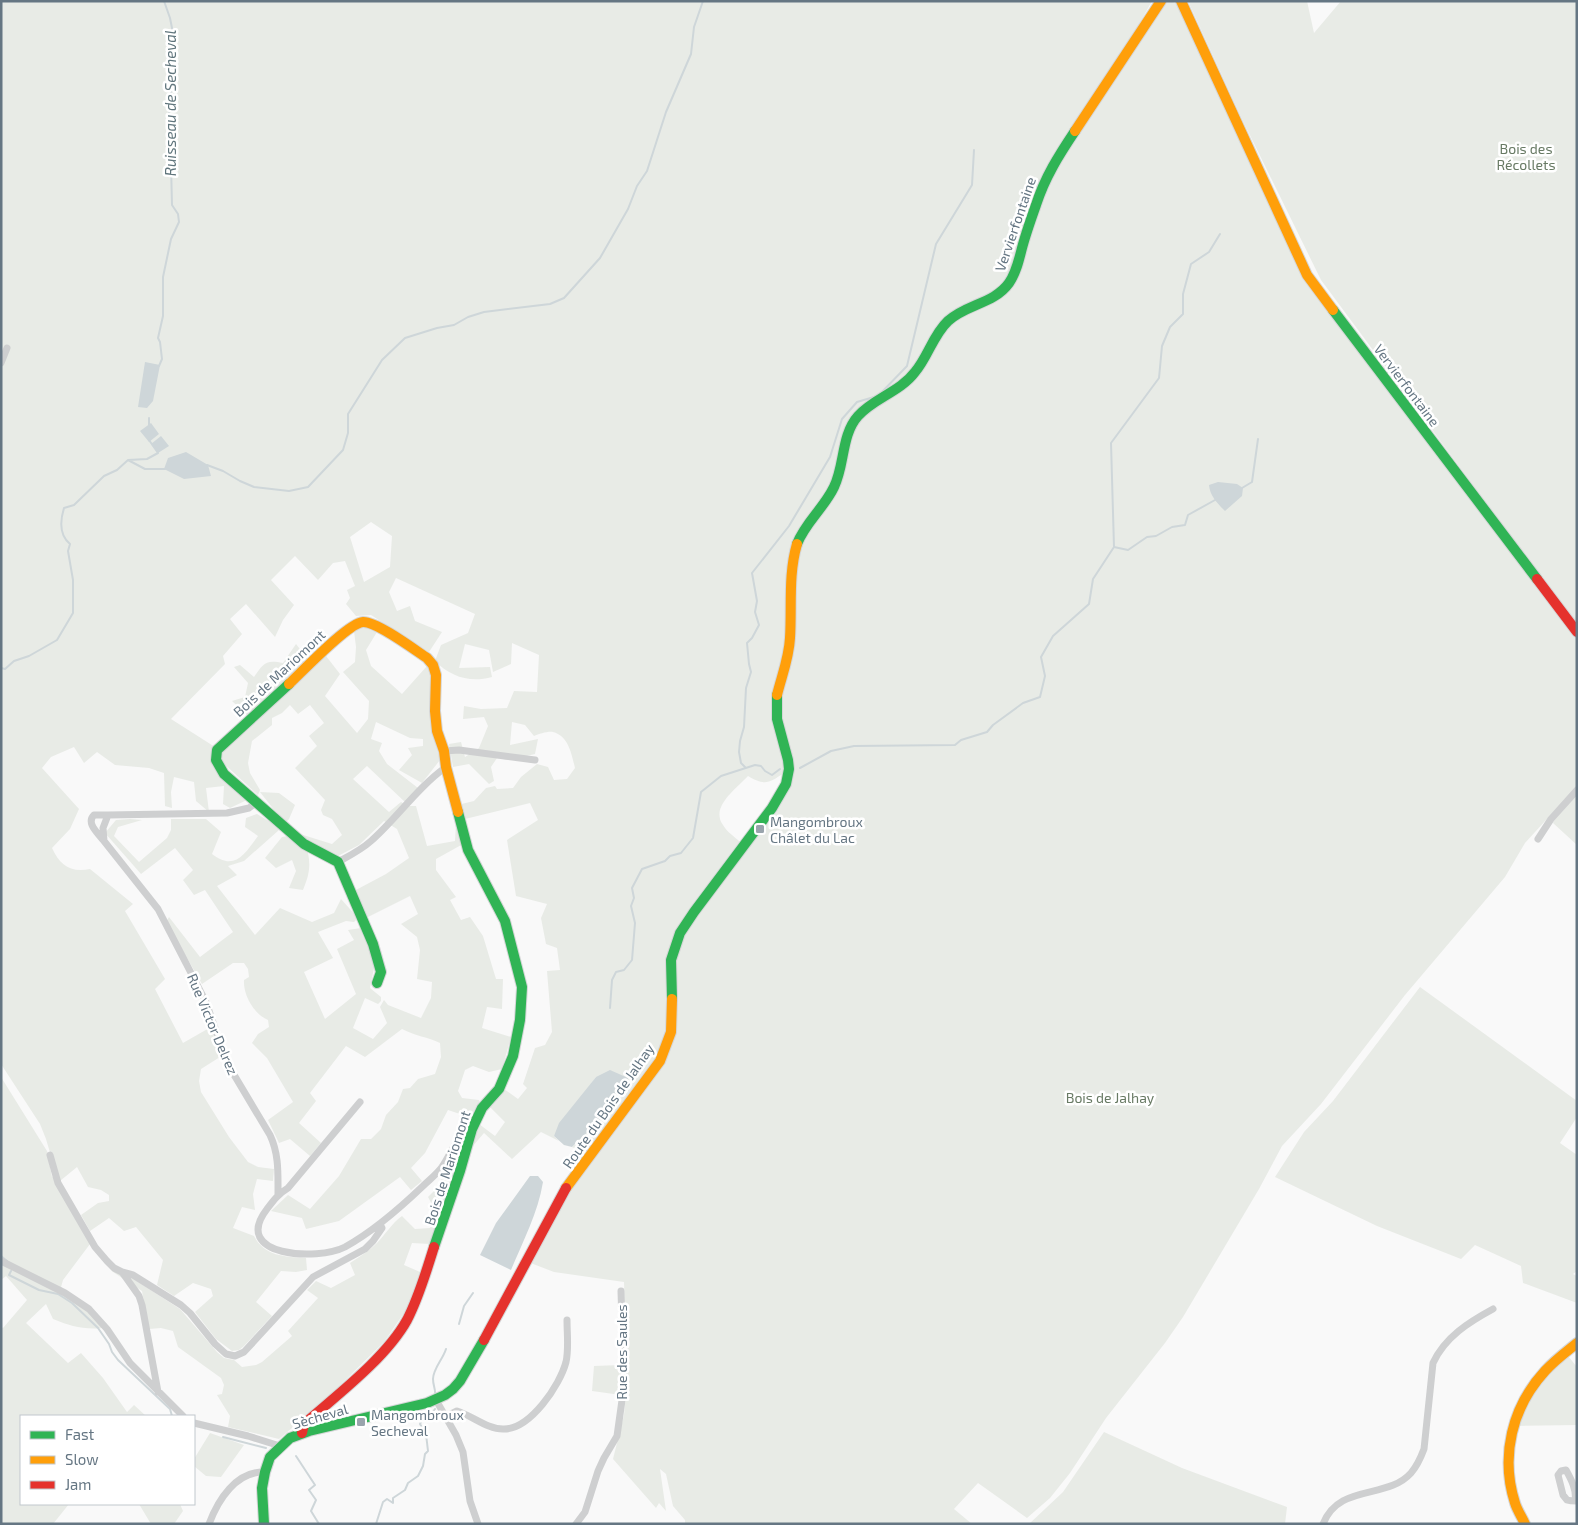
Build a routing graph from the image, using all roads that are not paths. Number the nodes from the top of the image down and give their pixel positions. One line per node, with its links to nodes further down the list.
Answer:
1 (1161, 1): 9 (main road, Vervierfontaine)
2 (1181, 1): 5 (main road, Vervierfontaine)
3 (7, 348): 4 (street)
4 (1, 363)
5 (1577, 632)
6 (444, 751): 7 (street); 8 (main road, Bois de Mariomont); 11 (main road, Bois de Mariomont)
7 (535, 760)
8 (446, 767): 15 (street); 18 (main road, Bois de Mariomont)
9 (786, 785): 29 (main road, Route du Bois de Jalhay)
10 (1577, 790): 13 (street)
11 (257, 802): 12 (street, Rue Victor Delrez); 15 (main road, Bois de Mariomont)
12 (108, 815): 14 (street); 14 (street, Rue Victor Delrez)
13 (1538, 839)
14 (104, 841): 20 (street, Rue Victor Delrez)
15 (338, 862): 16 (main road)
16 (377, 983)
17 (360, 1102): 20 (street)
18 (472, 1129): 21 (street); 33 (main road, Bois de Mariomont)
19 (50, 1154): 23 (street)
20 (278, 1194): 21 (street)
21 (380, 1224): 23 (street)
22 (1, 1261): 28 (street)
23 (122, 1272): 28 (street)
24 (622, 1291): 39 (street, Rue des Saules)
25 (1493, 1309): 40 (street)
26 (567, 1320): 31 (street)
27 (1577, 1343): 41 (main road)
28 (158, 1392): 30 (street)
29 (432, 1402): 31 (street); 33 (main road, Sècheval)
30 (182, 1415)
31 (445, 1416): 38 (street)
32 (195, 1423): 34 (street)
33 (302, 1433): 34 (main road, Sècheval)
34 (280, 1446): 35 (main road)
35 (264, 1472): 36 (street); 37 (main road)
36 (209, 1524)
37 (264, 1524)
38 (478, 1524)
39 (576, 1524)
40 (1322, 1524)
41 (1525, 1524)

